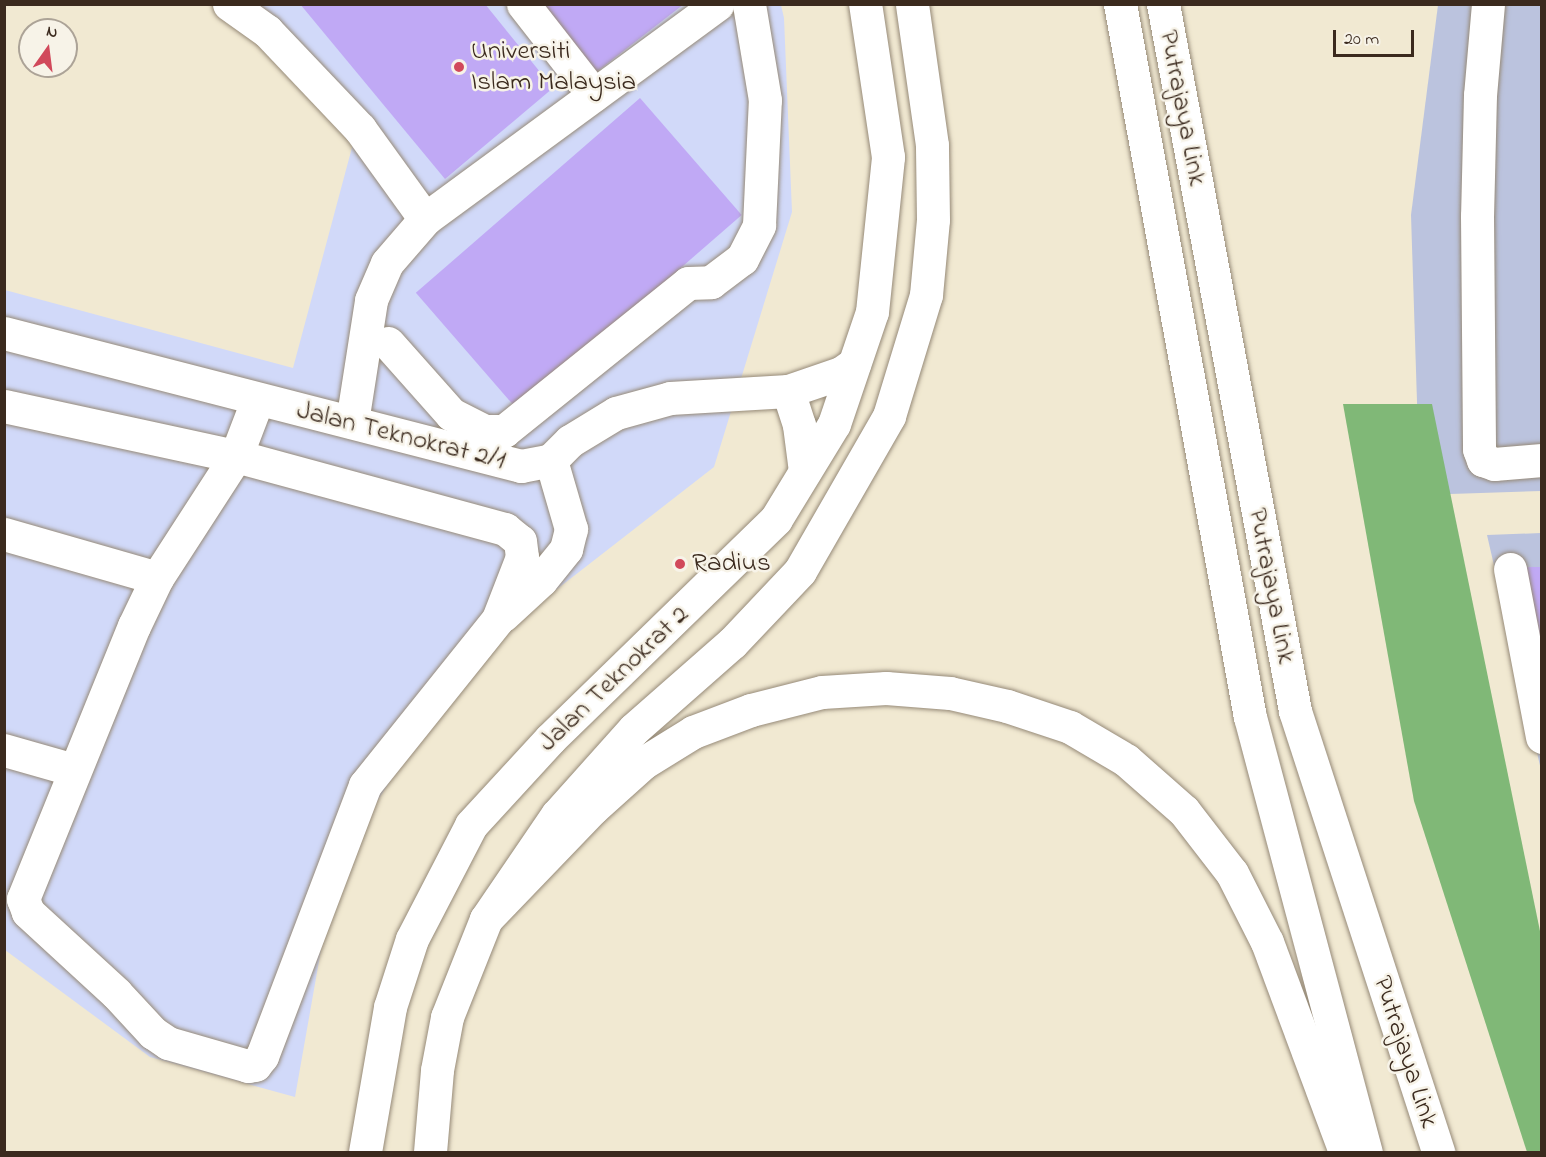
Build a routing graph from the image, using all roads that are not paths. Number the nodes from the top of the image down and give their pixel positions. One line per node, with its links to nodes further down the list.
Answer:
1 (229, 4): 11 (main road)
2 (522, 4): 10 (main road)
3 (718, 4): 10 (main road)
4 (750, 4): 14 (main road)
5 (865, 4): 15 (main road, Jalan Teknokrat 2)
6 (912, 4): 33 (main road, Jalan Teknokrat 2)
7 (1120, 4): 37 (main road, Putrajaya Link)
8 (1163, 4): 38 (main road, Putrajaya Link)
9 (1488, 4): 22 (main road)
10 (594, 95): 11 (main road)
11 (425, 219): 12 (main road)
12 (387, 263): 14 (main road); 19 (main road)
13 (8, 337): 17 (main road, Jalan Teknokrat 2/1)
14 (388, 343): 19 (main road)
15 (854, 364): 16 (main road); 23 (main road, Jalan Teknokrat 2)
16 (788, 392): 21 (main road); 23 (main road)
17 (257, 401): 19 (main road, Jalan Teknokrat 2/1); 20 (main road)
18 (4, 406): 20 (main road)
19 (363, 425): 21 (main road, Jalan Teknokrat 2/1)
20 (236, 456): 26 (main road); 27 (main road)
21 (551, 460): 27 (main road)
22 (1542, 460)
23 (805, 471): 34 (main road, Jalan Teknokrat 2)
24 (4, 534): 26 (main road)
25 (1510, 569): 28 (main road)
26 (157, 578): 31 (main road)
27 (498, 619): 32 (main road)
28 (1538, 701): 29 (main road)
29 (1542, 737)
30 (4, 750): 31 (main road)
31 (74, 770): 32 (main road)
32 (15, 883)
33 (486, 919): 35 (main road, Jalan Teknokrat 2); 36 (main road)
34 (365, 1152)
35 (430, 1152)
36 (1345, 1152)
37 (1366, 1152)
38 (1438, 1152)

